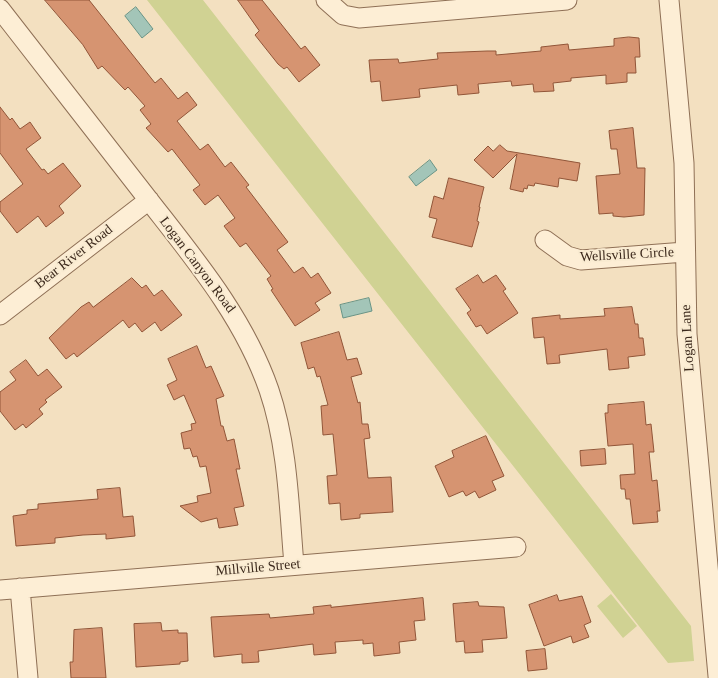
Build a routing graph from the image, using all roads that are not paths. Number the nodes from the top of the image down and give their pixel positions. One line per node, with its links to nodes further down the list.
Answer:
1 (326, 0): 2 (street)
2 (567, 0)
3 (669, 0): 7 (street, Logan Lane)
4 (0, 10): 5 (street, Logan Canyon Road)
5 (148, 200): 8 (street, Bear River Road); 10 (street, Logan Canyon Road)
6 (545, 240): 7 (street, Wellsville Circle)
7 (685, 252): 13 (street, Logan Lane)
8 (0, 315)
9 (516, 547): 10 (street, Millville Street)
10 (294, 565): 11 (street, Millville Street)
11 (20, 588): 12 (street, Millville Street); 14 (street)
12 (0, 590)
13 (718, 676)
14 (28, 678)

